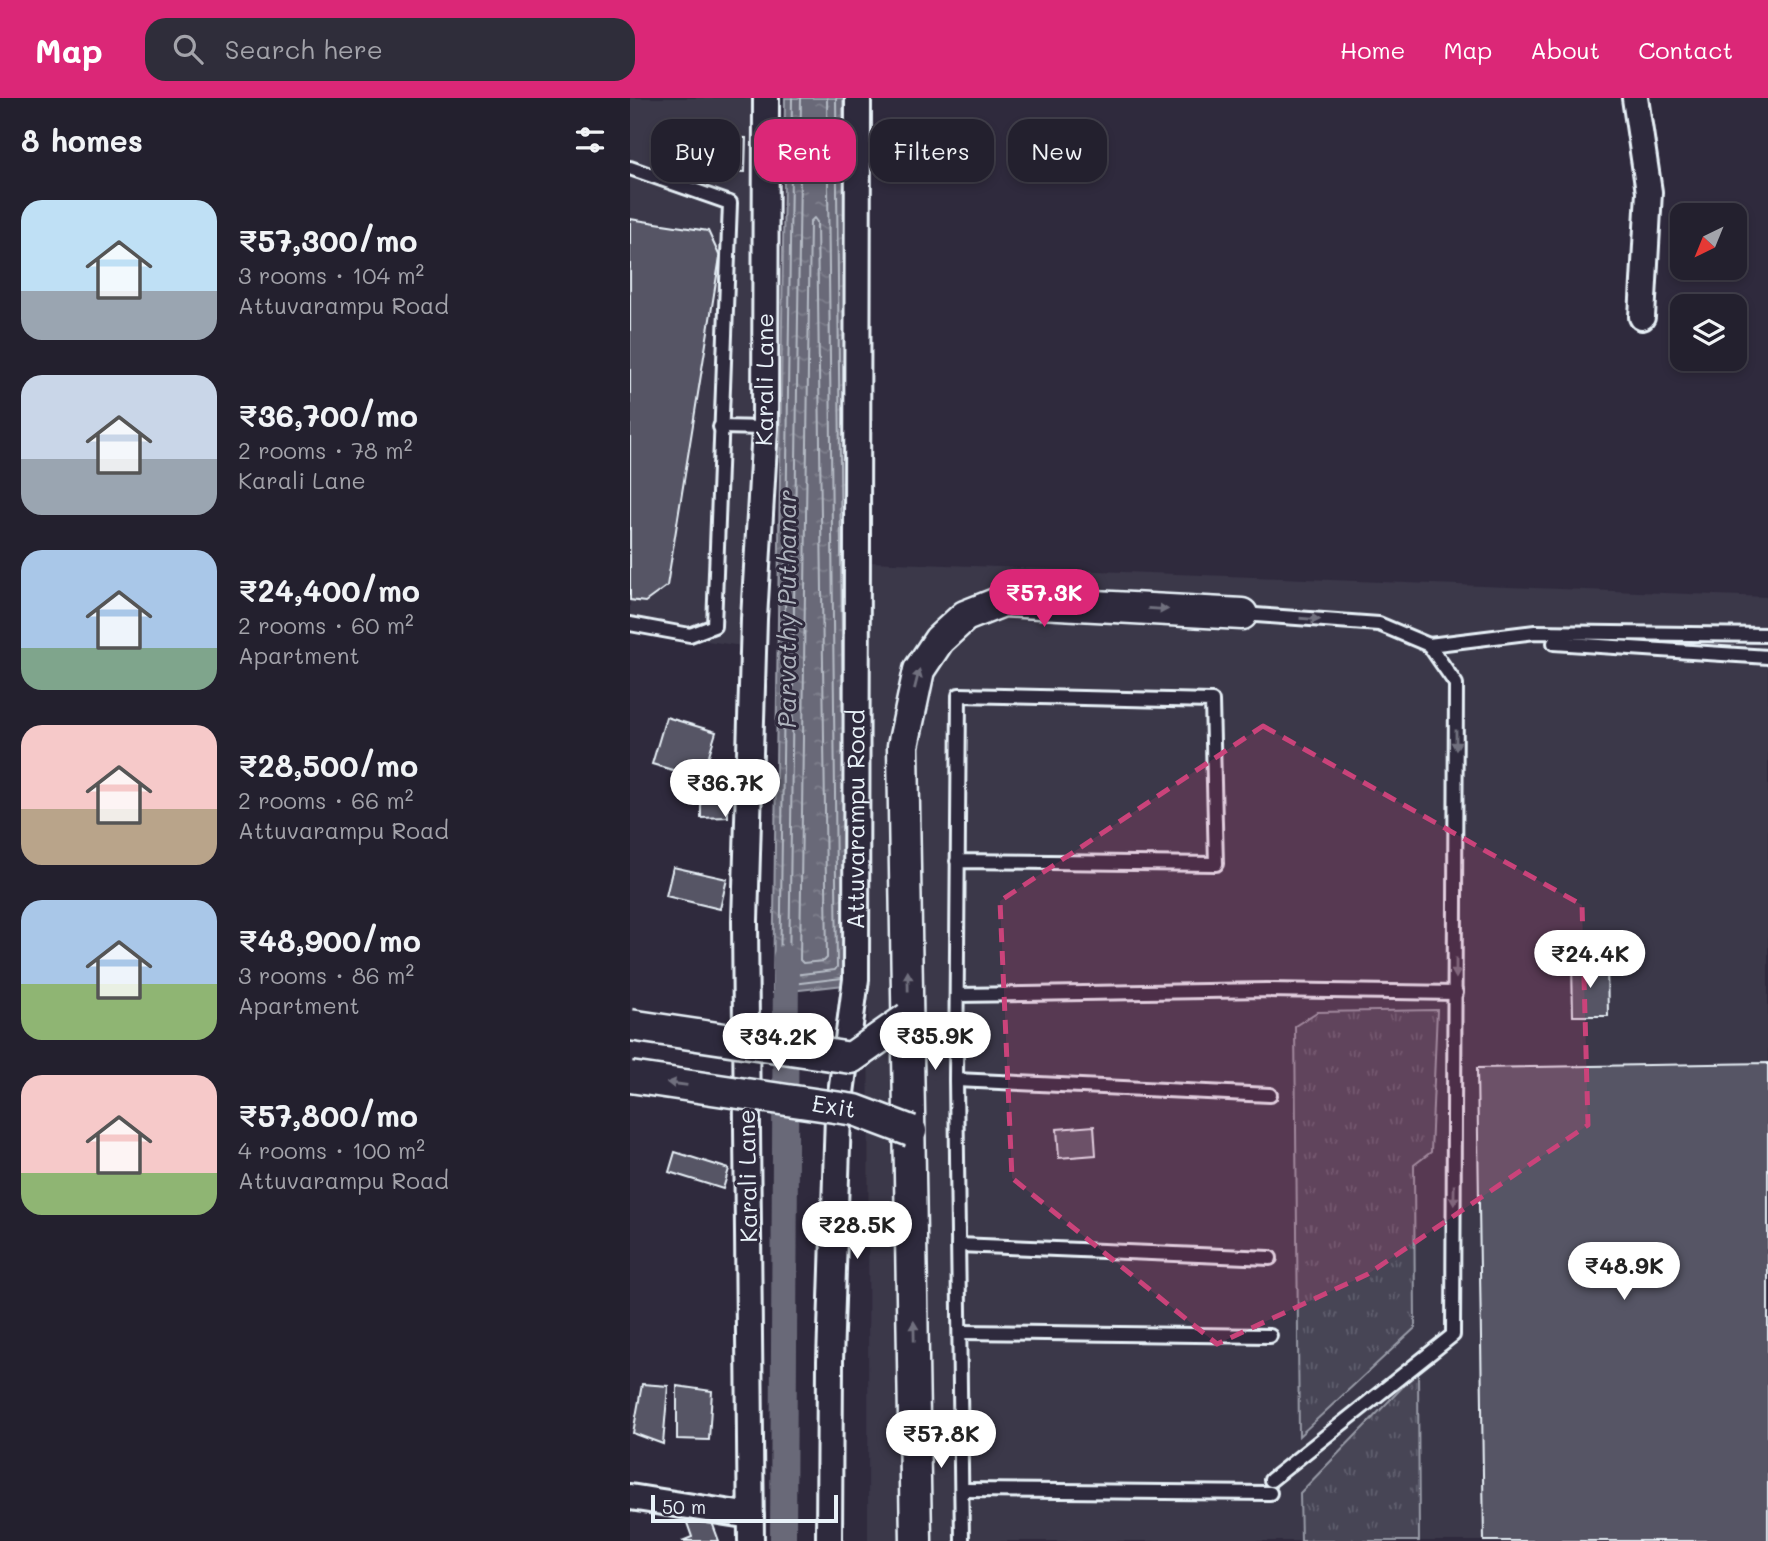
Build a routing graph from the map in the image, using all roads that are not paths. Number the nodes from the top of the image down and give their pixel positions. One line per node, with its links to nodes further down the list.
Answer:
1 (766, 98): 7 (street, Karali Lane)
2 (858, 98): 31 (street, Attuvarampu Road)
3 (1635, 98): 5 (street)
4 (630, 168): 6 (lane)
5 (1642, 317)
6 (720, 427): 7 (lane); 9 (lane)
7 (765, 428): 29 (street, Karali Lane)
8 (1242, 614): 12 (lane, one-way to 12); 17 (street, one-way to 8)
9 (630, 624)
10 (1768, 635): 12 (lane)
11 (1554, 643): 13 (lane)
12 (1429, 645): 15 (lane, one-way to 15)
13 (1768, 657)
14 (957, 861): 14 (lane); 16 (lane)
15 (1456, 993): 16 (lane); 27 (lane, one-way to 27)
16 (957, 995): 20 (lane)
17 (908, 1018): 18 (street, bridge); 22 (street)
18 (630, 1025)
19 (630, 1077): 22 (street, Exit, one-way to 19, bridge)
20 (956, 1080): 21 (lane); 23 (lane)
21 (1270, 1095)
22 (911, 1131): 32 (street, one-way to 22)
23 (958, 1245): 24 (lane); 25 (lane)
24 (1270, 1258)
25 (960, 1332): 26 (lane); 27 (lane)
26 (1270, 1336)
27 (962, 1490): 33 (lane)
28 (630, 1497): 29 (street)
29 (751, 1516): 30 (street, Karali Lane)
30 (751, 1541)
31 (829, 1541)
32 (916, 1541)
33 (962, 1541)

